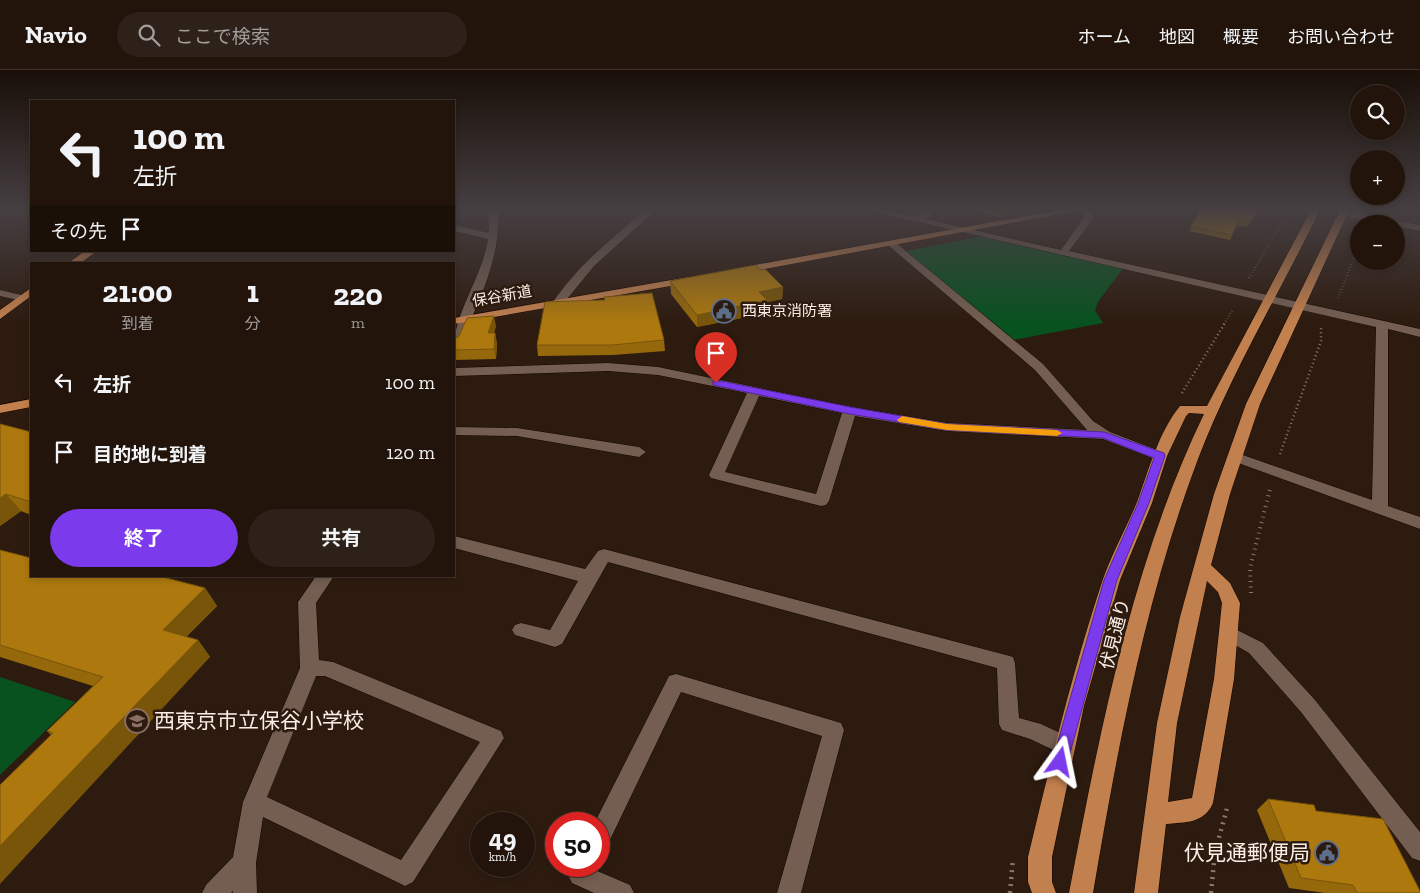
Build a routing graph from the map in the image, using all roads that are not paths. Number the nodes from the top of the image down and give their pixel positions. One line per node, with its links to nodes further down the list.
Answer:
1 (491, 246): 20 (street)
2 (609, 246): 17 (street)
3 (878, 246): 12 (main road)
4 (895, 246): 31 (street)
5 (1039, 246): 10 (street)
6 (1068, 246): 10 (street)
7 (1295, 246): 16 (main road, 伏見通り)
8 (1327, 246): 18 (main road)
9 (90, 252): 11 (main road)
10 (1064, 252): 16 (street)
11 (75, 262)
12 (726, 273)
13 (696, 278): 17 (main road, 保谷新道)
14 (0, 293): 15 (street)
15 (26, 294): 19 (main road)
16 (1270, 300): 18 (street); 29 (main road, 伏見通り)
17 (559, 302): 20 (main road, 保谷新道)
18 (1299, 307): 21 (street); 34 (main road)
19 (0, 316)
20 (459, 320): 23 (street)
21 (1382, 326): 22 (street); 35 (street)
22 (1420, 333)
23 (455, 341)
24 (455, 372): 25 (street)
25 (755, 390): 28 (street); 28 (street)
26 (30, 403): 27 (main road)
27 (0, 409)
28 (850, 410): 31 (street)
29 (1213, 410): 33 (main road); 56 (main road, 伏見通り)
30 (455, 431): 32 (street)
31 (1104, 435): 33 (street)
32 (638, 452)
33 (1160, 456): 44 (main road)
34 (1235, 457): 35 (street); 38 (main road)
35 (1380, 507): 36 (street)
36 (1420, 523)
37 (455, 542): 40 (street)
38 (1202, 567): 42 (main road); 46 (main road)
39 (325, 577): 43 (street)
40 (589, 577): 41 (street); 44 (street)
41 (521, 630)
42 (1229, 633): 46 (main road); 48 (street)
43 (310, 668): 45 (street); 45 (street)
44 (1064, 745): 55 (main road)
45 (254, 802): 49 (street)
46 (1154, 814): 57 (main road)
47 (610, 816): 54 (street)
48 (1420, 850)
49 (244, 863): 51 (street); 52 (street)
50 (585, 877): 53 (street)
51 (214, 893)
52 (245, 893)
53 (622, 893)
54 (789, 893)
55 (1044, 893)
56 (1081, 893)
57 (1146, 893)

